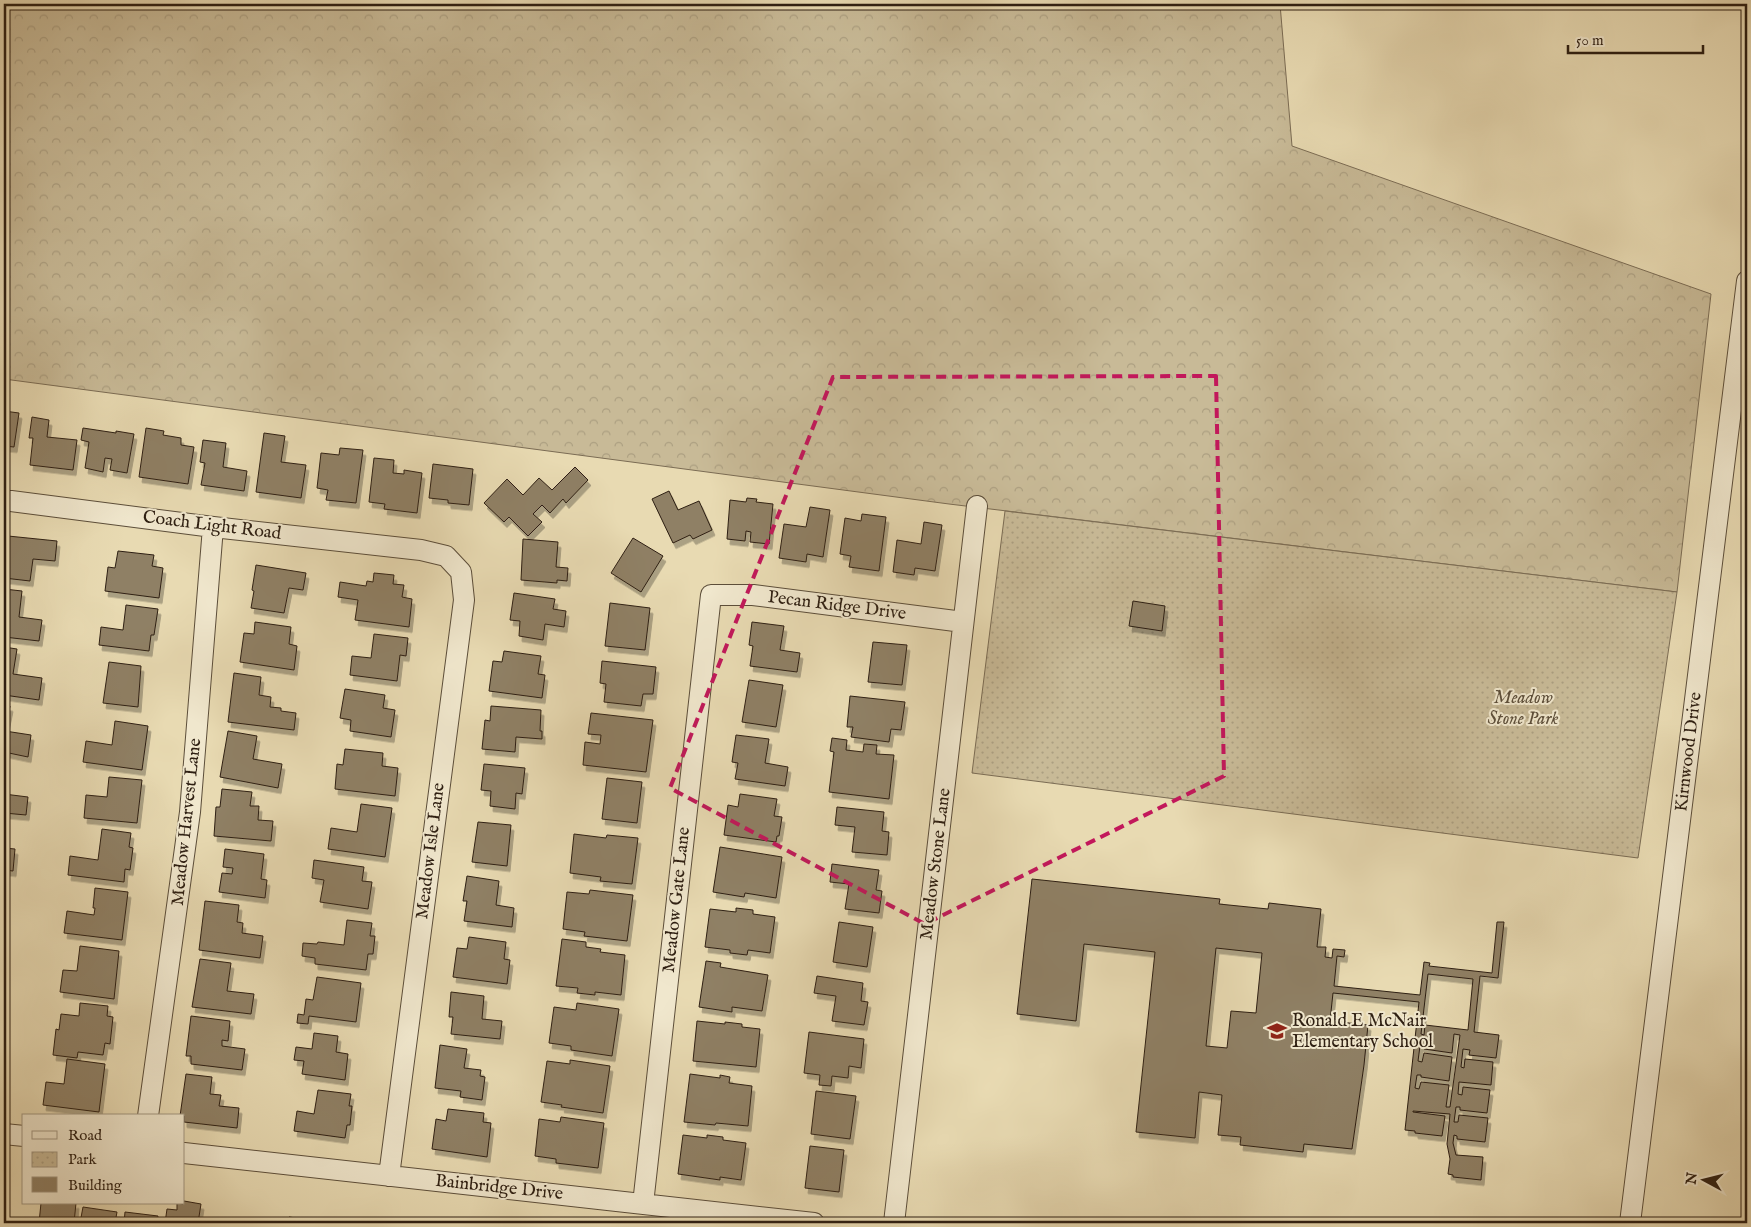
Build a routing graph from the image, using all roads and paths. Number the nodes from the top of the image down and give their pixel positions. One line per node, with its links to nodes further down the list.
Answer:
1 (1747, 281): 16 (street, Kirnwood Drive)
2 (4, 501): 4 (street, Coach Light Road)
3 (977, 506): 7 (street, Meadow Stone Lane)
4 (213, 527): 5 (street, Coach Light Road); 8 (street, Meadow Harvest Lane)
5 (421, 550): 12 (street, Meadow Isle Lane)
6 (711, 595): 7 (street, Pecan Ridge Drive); 13 (street, Meadow Gate Lane)
7 (964, 622): 15 (street, Meadow Stone Lane)
8 (148, 1114)
9 (4, 1134): 10 (street)
10 (22, 1136)
11 (185, 1154): 12 (street, Bainbridge Drive)
12 (389, 1176): 13 (street, Bainbridge Drive)
13 (643, 1204): 14 (street, Bainbridge Drive)
14 (814, 1223)
15 (894, 1223)
16 (1630, 1223)

